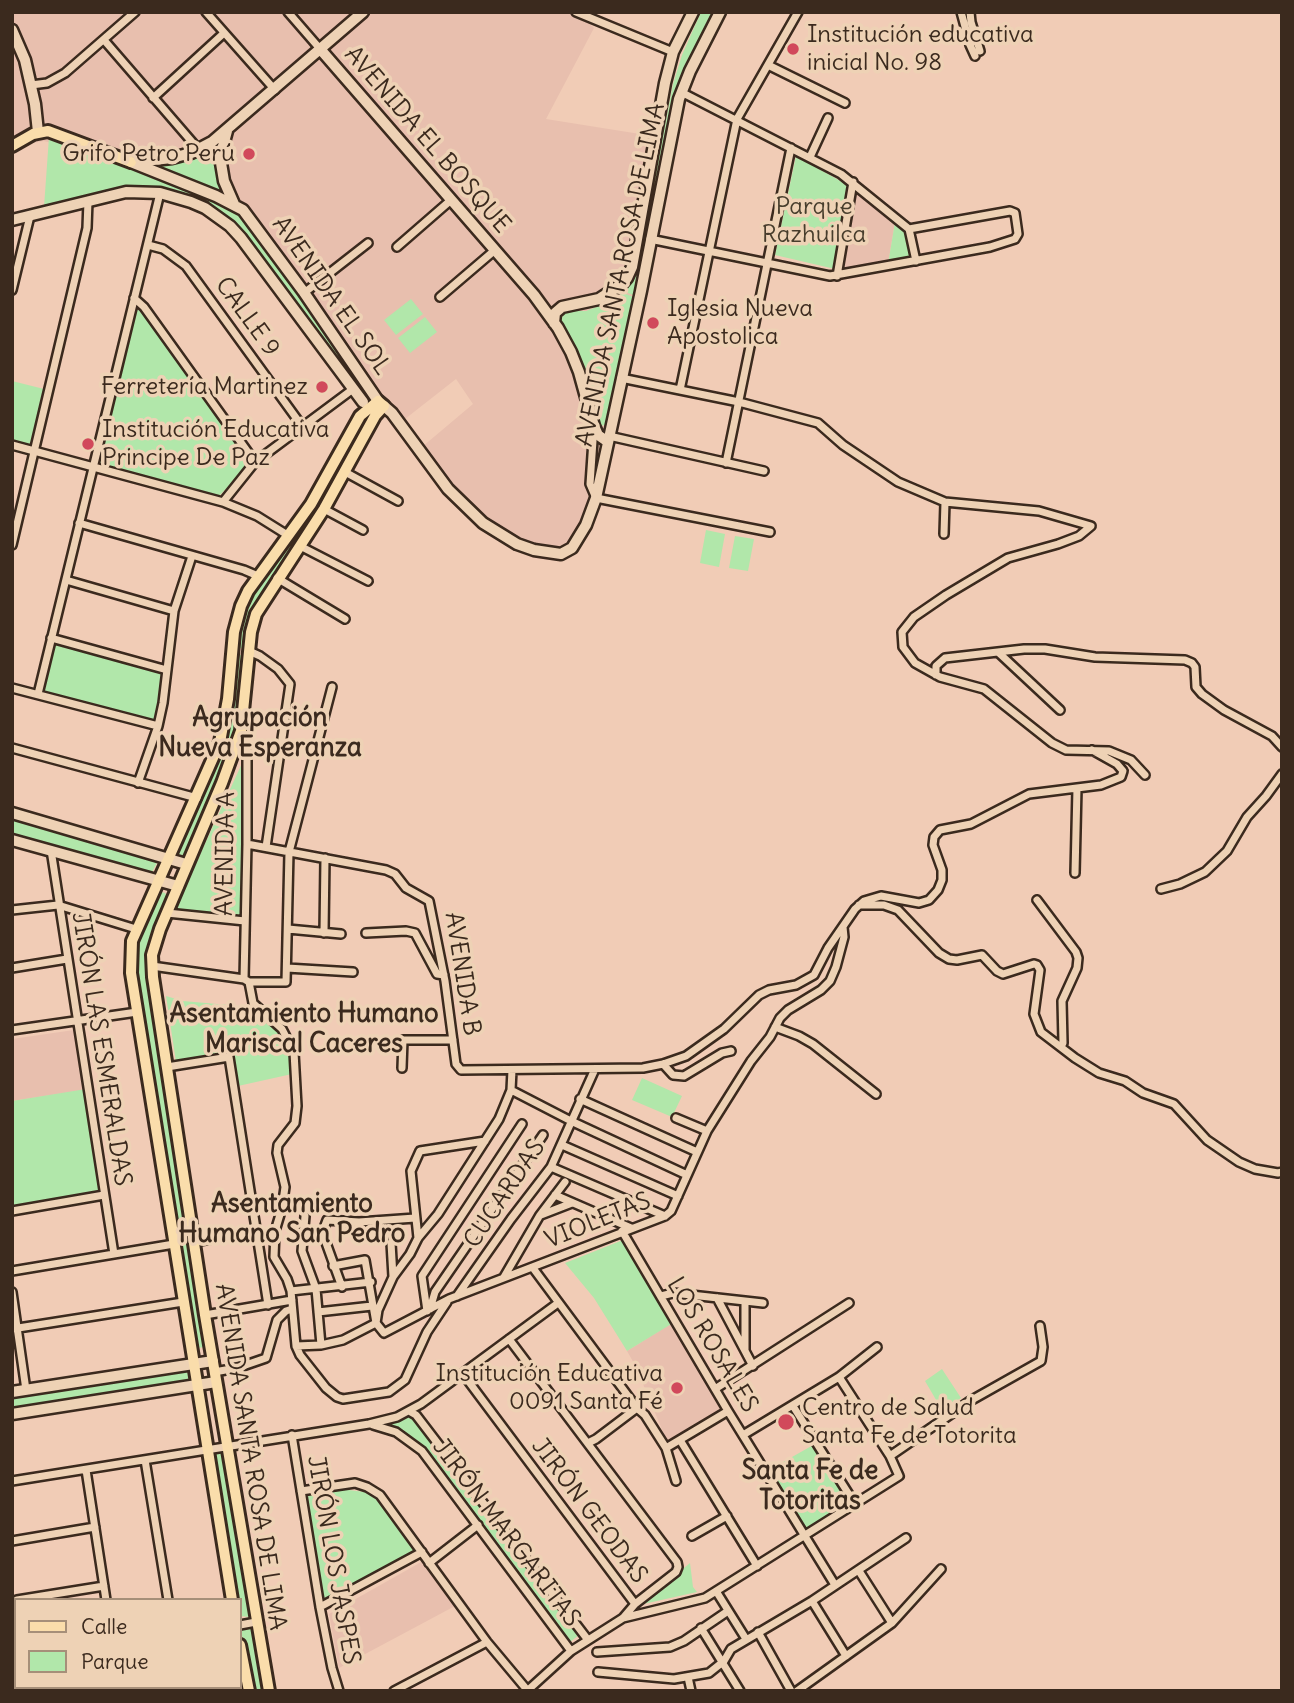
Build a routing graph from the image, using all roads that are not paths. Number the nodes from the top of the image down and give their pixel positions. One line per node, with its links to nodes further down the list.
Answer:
1 (135, 12): 13 (street)
2 (206, 12): 12 (street)
3 (288, 12): 14 (street, AVENIDA EL BOSQUE)
4 (363, 12): 14 (main road)
5 (576, 12): 15 (street)
6 (693, 12): 15 (main road, AVENIDA SANTA ROSA DE LIMA)
7 (720, 12): 19 (main road, AVENIDA SANTA ROSA DE LIMA)
8 (798, 12): 16 (street)
9 (961, 12): 10 (street)
10 (970, 12)
11 (12, 30): 17 (main road)
12 (224, 33): 18 (street); 20 (street)
13 (104, 40): 17 (street); 20 (street)
14 (321, 50): 18 (main road); 33 (main road, AVENIDA EL BOSQUE)
15 (673, 52): 53 (main road, AVENIDA SANTA ROSA DE LIMA)
16 (768, 65): 21 (street); 23 (street)
17 (31, 85): 25 (main road)
18 (275, 90): 24 (main road)
19 (681, 92): 23 (street); 39 (main road, AVENIDA SANTA ROSA DE LIMA)
20 (153, 98): 28 (street)
21 (845, 103)
22 (828, 118): 29 (street)
23 (737, 120): 27 (street); 44 (street)
24 (228, 131): 28 (main road); 35 (main road)
25 (38, 132): 26 (main road); 30 (main road, AVENIDA EL SOL)
26 (12, 146)
27 (792, 148): 29 (street); 46 (street)
28 (199, 150): 30 (main road)
29 (810, 157): 31 (street)
30 (131, 162): 35 (main road, AVENIDA EL SOL)
31 (853, 183): 38 (street); 47 (street)
32 (160, 193): 34 (main road, AVENIDA EL SOL); 41 (street); 56 (main road, AVENIDA EL SOL)
33 (451, 200): 42 (street); 43 (main road, AVENIDA EL BOSQUE)
34 (88, 201): 36 (main road, AVENIDA EL SOL); 65 (street)
35 (234, 204): 49 (main road, AVENIDA EL SOL)
36 (30, 216): 37 (main road, AVENIDA EL SOL); 48 (street)
37 (12, 220)
38 (909, 229): 45 (street); 45 (street)
39 (650, 239): 44 (street); 55 (main road, AVENIDA SANTA ROSA DE LIMA)
40 (368, 243): 49 (street)
41 (148, 245): 51 (street); 61 (street, CALLE 9)
42 (397, 247)
43 (495, 250): 50 (main road, AVENIDA EL BOSQUE); 52 (street)
44 (708, 251): 46 (street); 57 (street)
45 (916, 261): 47 (street)
46 (767, 263): 47 (street); 58 (street)
47 (837, 276)
48 (12, 290)
49 (304, 293): 59 (main road, AVENIDA EL SOL)
50 (534, 295): 53 (main road); 54 (main road, AVENIDA EL BOSQUE)
51 (134, 298): 66 (street); 68 (street)
52 (440, 298)
53 (568, 306): 54 (main road, AVENIDA SANTA ROSA DE LIMA)
54 (554, 323): 62 (main road, AVENIDA EL BOSQUE)
55 (621, 378): 57 (street); 63 (main road, AVENIDA SANTA ROSA DE LIMA)
56 (353, 389): 60 (main road, AVENIDA EL SOL); 61 (street)
57 (680, 390): 58 (street)
58 (738, 402): 67 (street); 74 (street)
59 (381, 404): 60 (main road, AVENIDA SANTA ROSA DE LIMA); 85 (main road, AVENIDA EL SOL)
60 (368, 409): 70 (main road, AVENIDA SANTA ROSA DE LIMA); 82 (main road, AVENIDA SANTA ROSA DE LIMA)
61 (302, 426): 66 (street)
62 (594, 426): 63 (main road, AVENIDA EL BOSQUE); 71 (street, AVENIDA EL BOSQUE)
63 (608, 439): 67 (street); 71 (main road, AVENIDA SANTA ROSA DE LIMA)
64 (12, 445): 65 (street)
65 (35, 452): 68 (street); 76 (street)
66 (255, 462): 73 (street)
67 (726, 463): 69 (street)
68 (93, 467): 73 (street); 78 (street)
69 (764, 471)
70 (345, 472): 72 (street); 77 (main road, AVENIDA SANTA ROSA DE LIMA)
71 (596, 498): 80 (street); 85 (main road, AVENIDA SANTA ROSA DE LIMA)
72 (398, 501)
73 (223, 502): 82 (street)
74 (945, 502): 81 (street); 98 (street)
75 (12, 506): 76 (street)
76 (21, 508): 83 (street)
77 (324, 509): 79 (street); 84 (main road, AVENIDA SANTA ROSA DE LIMA)
78 (79, 523): 86 (street); 89 (street)
79 (363, 530)
80 (770, 532)
81 (944, 534)
82 (289, 536): 87 (main road, AVENIDA SANTA ROSA DE LIMA)
83 (12, 545)
84 (300, 546): 88 (main road, AVENIDA SANTA ROSA DE LIMA); 90 (street)
85 (572, 548)
86 (192, 556): 87 (street); 91 (street)
87 (258, 576): 94 (main road, AVENIDA SANTA ROSA DE LIMA)
88 (277, 578): 92 (street); 95 (main road, AVENIDA SANTA ROSA DE LIMA)
89 (66, 580): 91 (street); 93 (street)
90 (369, 581)
91 (174, 611): 97 (street)
92 (345, 619)
93 (51, 638): 97 (street); 101 (street)
94 (232, 651): 95 (main road); 112 (main road, AVENIDA SANTA ROSA DE LIMA)
95 (249, 651): 104 (main road, AVENIDA SANTA ROSA DE LIMA); 116 (street)
96 (999, 653): 98 (street); 102 (street); 105 (street)
97 (167, 670): 103 (street)
98 (936, 675): 107 (street)
99 (332, 687): 118 (street)
100 (12, 688): 101 (street)
101 (38, 694): 103 (street)
102 (1060, 710)
103 (158, 726): 110 (street)
104 (241, 731): 115 (street, AVENIDA A); 121 (main road, AVENIDA SANTA ROSA DE LIMA)
105 (1282, 747)
106 (12, 748): 110 (street)
107 (1092, 750): 109 (street); 111 (street)
108 (1282, 774): 125 (street)
109 (1145, 775)
110 (138, 782): 112 (street)
111 (1077, 788): 122 (street); 128 (street)
112 (197, 798): 119 (main road, AVENIDA SANTA ROSA DE LIMA)
113 (12, 813): 119 (main road)
114 (12, 840): 117 (main road)
115 (247, 844): 116 (street, AVENIDA B); 131 (street, AVENIDA A)
116 (266, 847): 118 (street, AVENIDA B)
117 (51, 850): 123 (main road); 127 (street, JIRÓN LAS ESMERALDAS)
118 (289, 852): 120 (street, AVENIDA B); 134 (street)
119 (169, 858): 121 (main road); 123 (main road, AVENIDA SANTA ROSA DE LIMA)
120 (325, 858): 135 (street); 143 (street, AVENIDA B)
121 (186, 864): 124 (main road, AVENIDA SANTA ROSA DE LIMA)
122 (1074, 873)
123 (159, 879): 124 (main road); 133 (main road, AVENIDA SANTA ROSA DE LIMA)
124 (178, 886): 130 (main road, AVENIDA SANTA ROSA DE LIMA)
125 (1161, 889)
126 (1037, 900): 150 (street)
127 (58, 905): 129 (street); 133 (street); 138 (street, JIRÓN LAS ESMERALDAS)
128 (859, 905): 132 (street); 150 (street)
129 (12, 910)
130 (167, 913): 131 (street); 139 (main road, AVENIDA SANTA ROSA DE LIMA)
131 (245, 921): 144 (street, AVENIDA A)
132 (843, 927): 147 (street, VIOLETAS); 152 (street)
133 (136, 929): 145 (main road, AVENIDA SANTA ROSA DE LIMA)
134 (288, 929): 135 (street); 141 (street)
135 (324, 933): 137 (street)
136 (366, 933): 143 (street)
137 (341, 934)
138 (67, 959): 140 (street); 146 (street, JIRÓN LAS ESMERALDAS)
139 (152, 966): 144 (street); 153 (main road, AVENIDA SANTA ROSA DE LIMA)
140 (12, 968)
141 (287, 968): 142 (street); 144 (street)
142 (353, 972)
143 (443, 975): 149 (street, AVENIDA B)
144 (246, 980): 196 (street)
145 (137, 1012): 146 (street); 186 (main road, AVENIDA SANTA ROSA DE LIMA)
146 (77, 1021): 148 (street); 172 (street, JIRÓN LAS ESMERALDAS)
147 (775, 1027): 158 (street); 163 (street, VIOLETAS)
148 (12, 1030)
149 (453, 1040): 154 (street); 156 (street, AVENIDA B)
150 (1061, 1047): 169 (street)
151 (732, 1051): 152 (street)
152 (663, 1064): 155 (street)
153 (167, 1068): 182 (street); 184 (main road, AVENIDA SANTA ROSA DE LIMA)
154 (402, 1069)
155 (595, 1069): 156 (street); 159 (street, CUCARDAS)
156 (512, 1070): 157 (street)
157 (511, 1090): 161 (street); 165 (street)
158 (877, 1094)
159 (580, 1099): 161 (street, CUCARDAS); 167 (street)
160 (676, 1118): 163 (street)
161 (571, 1121): 166 (street, CUCARDAS); 170 (street)
162 (522, 1124): 209 (street)
163 (707, 1131): 167 (street, VIOLETAS)
164 (543, 1135): 209 (street)
165 (485, 1141): 180 (street); 183 (street)
166 (562, 1145): 168 (street, CUCARDAS); 174 (street)
167 (697, 1152): 170 (street, VIOLETAS)
168 (551, 1167): 179 (street); 199 (street, CUCARDAS)
169 (1282, 1172)
170 (687, 1175): 174 (street, VIOLETAS)
171 (565, 1182): 173 (street)
172 (104, 1195): 176 (street); 187 (street, JIRÓN LAS ESMERALDAS)
173 (555, 1195): 175 (street); 177 (street)
174 (678, 1196): 179 (street, VIOLETAS)
175 (573, 1203): 177 (street); 181 (street)
176 (12, 1211)
177 (540, 1215): 192 (street)
178 (304, 1216): 195 (street)
179 (665, 1216): 181 (street, VIOLETAS)
180 (415, 1218): 183 (street); 188 (street)
181 (626, 1230): 189 (street, VIOLETAS); 198 (street, LOS ROSALES)
182 (256, 1231): 184 (street); 206 (street)
183 (418, 1238): 191 (street)
184 (194, 1242): 211 (main road, AVENIDA SANTA ROSA DE LIMA)
185 (391, 1243): 191 (street)
186 (174, 1244): 187 (street); 202 (main road, AVENIDA SANTA ROSA DE LIMA)
187 (114, 1254): 190 (street)
188 (333, 1266): 193 (street); 194 (street)
189 (533, 1268): 192 (street, VIOLETAS); 203 (street)
190 (12, 1271)
191 (393, 1277): 212 (street)
192 (503, 1278): 199 (street, VIOLETAS)
193 (371, 1282): 194 (street); 208 (street)
194 (342, 1287): 195 (street)
195 (316, 1289): 196 (street); 210 (street)
196 (291, 1291): 207 (street)
197 (12, 1292): 214 (street)
198 (660, 1296): 200 (street); 226 (street, LOS ROSALES)
199 (453, 1298): 209 (street, VIOLETAS); 217 (street, CUCARDAS)
200 (717, 1298): 201 (street); 219 (street)
201 (745, 1301): 204 (street); 219 (street)
202 (183, 1302): 214 (street); 220 (main road, AVENIDA SANTA ROSA DE LIMA)
203 (558, 1303): 215 (street); 230 (street)
204 (763, 1303)
205 (849, 1303): 221 (street)
206 (268, 1305): 207 (street); 211 (street)
207 (292, 1305): 217 (street); 222 (street)
208 (372, 1306): 210 (street); 212 (street)
209 (428, 1310): 212 (street, VIOLETAS)
210 (318, 1312): 216 (street)
211 (205, 1315): 222 (main road, AVENIDA SANTA ROSA DE LIMA)
212 (376, 1323): 216 (street)
213 (1040, 1326): 242 (street)
214 (15, 1329): 227 (street)
215 (509, 1339): 223 (street); 238 (street)
216 (321, 1345): 217 (street)
217 (296, 1346)
218 (877, 1347): 224 (street)
219 (744, 1350): 221 (street)
220 (192, 1364): 222 (main road); 225 (main road, AVENIDA SANTA ROSA DE LIMA); 227 (main road)
221 (753, 1366): 226 (street)
222 (214, 1372): 225 (main road); 239 (main road, AVENIDA SANTA ROSA DE LIMA)
223 (463, 1374): 232 (street); 269 (street, JIRÓN GEODAS)
224 (839, 1377): 229 (street); 242 (street)
225 (196, 1385): 233 (main road); 241 (main road, AVENIDA SANTA ROSA DE LIMA)
226 (716, 1389): 231 (street, LOS ROSALES)
227 (26, 1390): 228 (main road)
228 (12, 1392)
229 (793, 1406): 236 (street); 248 (street)
230 (637, 1408): 238 (street); 240 (street)
231 (728, 1410): 236 (street, LOS ROSALES); 237 (street)
232 (409, 1412): 234 (street); 279 (street, JIRÓN MARGARITAS)
233 (12, 1414)
234 (369, 1424): 235 (street); 250 (street, JIRÓN MARGARITAS)
235 (292, 1435): 239 (street); 247 (street, JIRÓN LOS JASPES)
236 (743, 1435): 253 (street, LOS ROSALES)
237 (680, 1440): 240 (street); 249 (street)
238 (588, 1443): 269 (street)
239 (227, 1446): 241 (street); 273 (main road, AVENIDA SANTA ROSA DE LIMA)
240 (666, 1448): 246 (street)
241 (207, 1449): 243 (street); 267 (main road, AVENIDA SANTA ROSA DE LIMA)
242 (890, 1456): 248 (street)
243 (145, 1460): 244 (street); 266 (street)
244 (86, 1469): 245 (street); 251 (street)
245 (12, 1481)
246 (676, 1481)
247 (301, 1491): 256 (street); 270 (street, JIRÓN LOS JASPES)
248 (855, 1504): 253 (street)
249 (727, 1516): 252 (street); 258 (street)
250 (478, 1525): 257 (street); 281 (street, JIRÓN MARGARITAS)
251 (95, 1527): 255 (street); 262 (street)
252 (691, 1536)
253 (804, 1536): 258 (street); 261 (street, LOS ROSALES)
254 (905, 1538): 260 (street)
255 (12, 1541)
256 (422, 1552): 257 (street); 270 (street)
257 (429, 1563): 280 (street)
258 (757, 1566): 263 (street)
259 (942, 1569): 274 (street)
260 (859, 1571): 261 (street); 274 (street)
261 (835, 1585): 268 (street)
262 (104, 1586): 264 (street); 265 (street)
263 (716, 1591): 271 (street); 272 (street)
264 (28, 1598)
265 (106, 1598)
266 (168, 1598)
267 (232, 1598)
268 (812, 1601): 277 (street); 283 (street)
269 (635, 1604): 272 (street)
270 (320, 1607): 290 (street, JIRÓN LOS JASPES)
271 (728, 1611): 276 (street); 278 (street)
272 (623, 1618): 279 (street)
273 (256, 1622): 275 (street); 289 (main road, AVENIDA SANTA ROSA DE LIMA)
274 (892, 1623): 283 (street)
275 (242, 1625)
276 (701, 1628): 282 (street); 284 (street)
277 (758, 1632): 278 (street); 295 (street)
278 (746, 1639): 284 (street)
279 (588, 1640): 281 (street)
280 (486, 1642): 291 (street); 292 (street)
281 (571, 1651): 292 (street)
282 (597, 1652)
283 (846, 1656): 296 (street)
284 (724, 1661): 287 (street); 294 (street)
285 (242, 1662): 288 (main road, AVENIDA SANTA ROSA DE LIMA)
286 (598, 1672): 287 (street)
287 (688, 1677): 293 (street)
288 (245, 1687)
289 (269, 1691)
290 (339, 1691)
291 (394, 1691)
292 (527, 1691)
293 (691, 1691)
294 (740, 1691)
295 (791, 1691)
296 (797, 1691)

